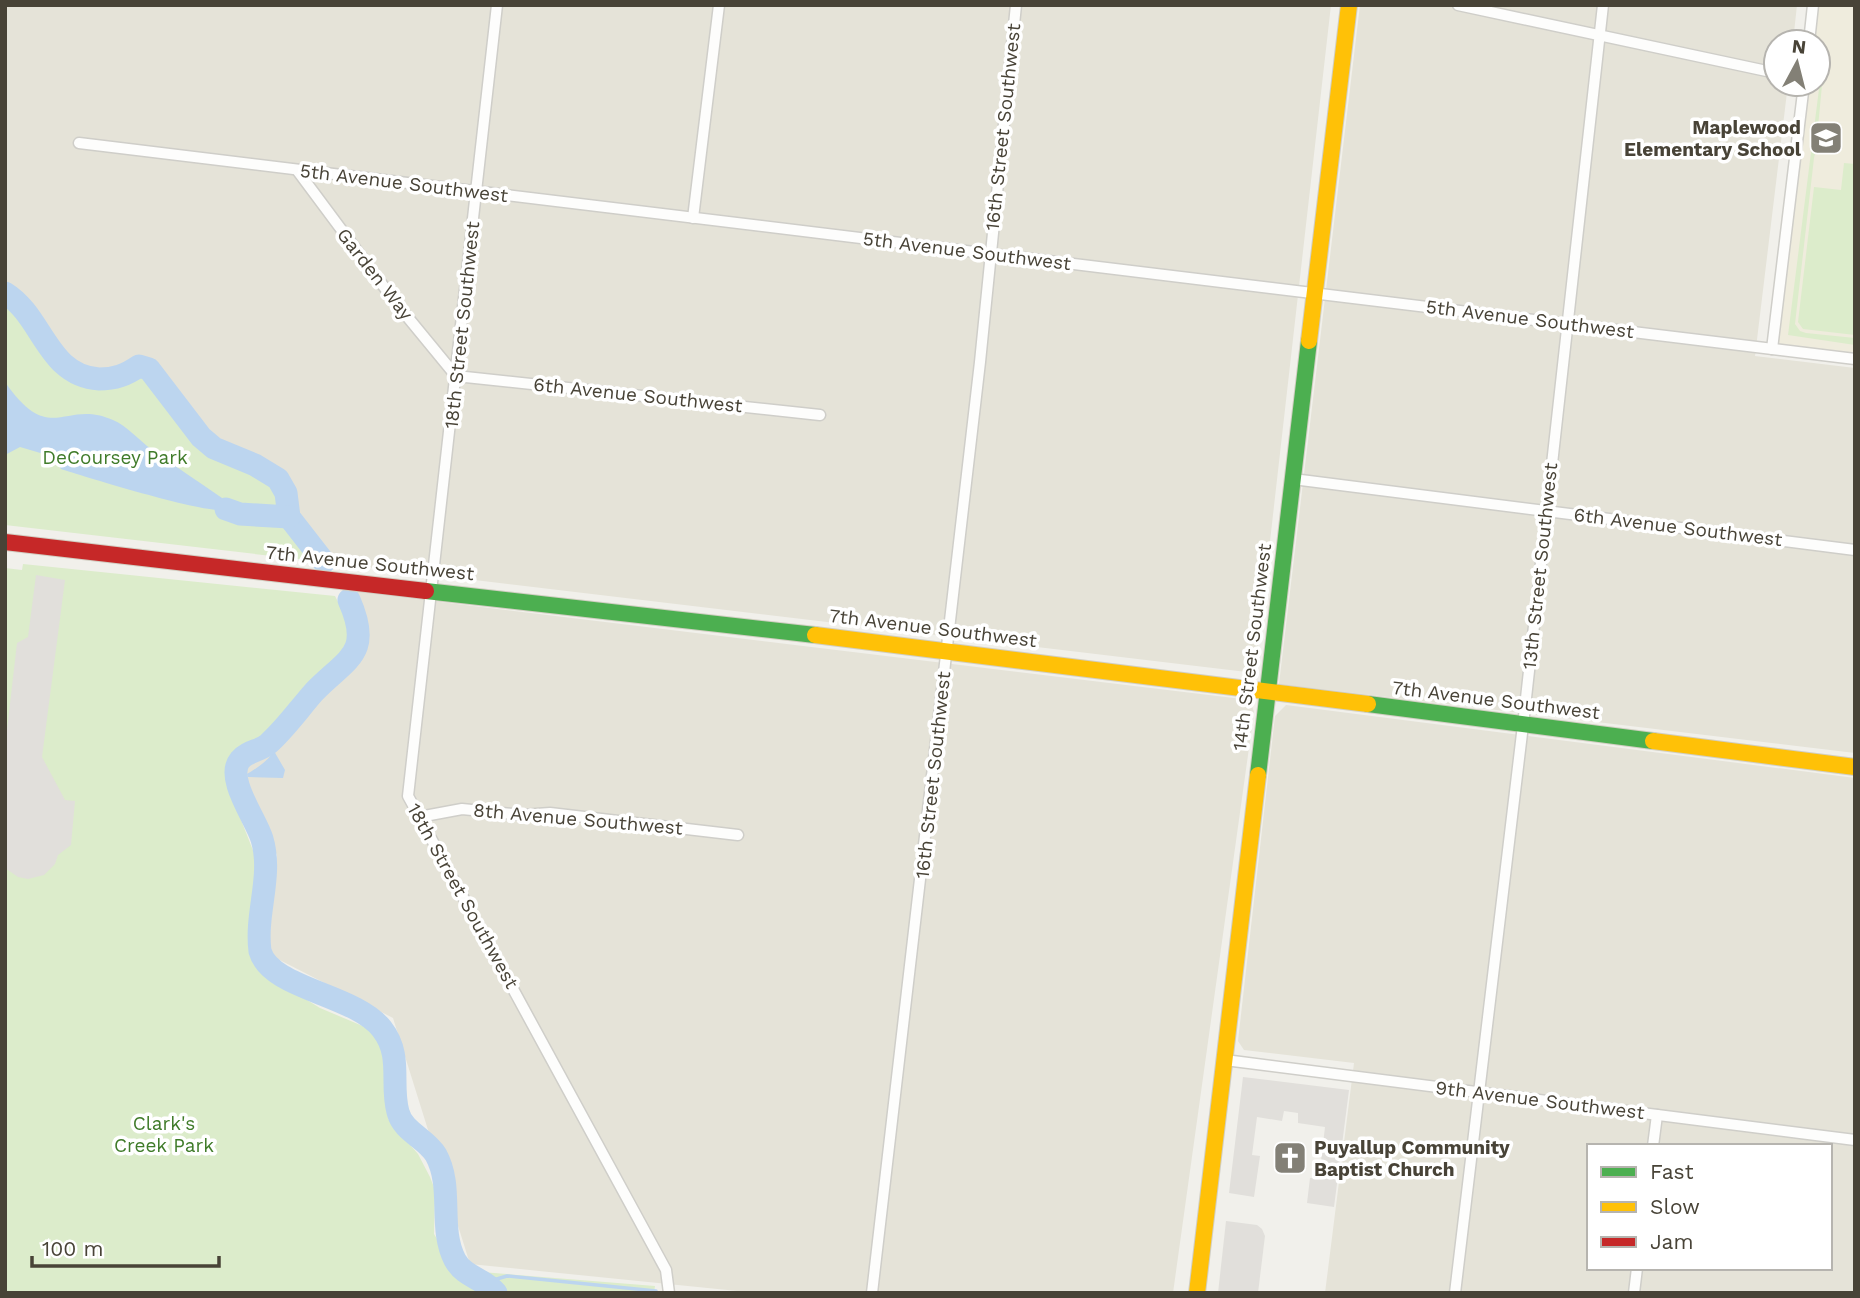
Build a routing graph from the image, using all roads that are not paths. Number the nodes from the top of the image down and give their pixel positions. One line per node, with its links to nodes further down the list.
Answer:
1 (497, 5): 14 (street, 18th Street Southwest)
2 (719, 5): 15 (street)
3 (1016, 5): 16 (street, 16th Street Southwest)
4 (1349, 5): 17 (street, 14th Street Southwest)
5 (1458, 5): 9 (street)
6 (1603, 5): 9 (street, 13th Street Southwest)
7 (1813, 5): 8 (street)
8 (1811, 28)
9 (1600, 36): 10 (street); 18 (street, 13th Street Southwest)
10 (1762, 70)
11 (1802, 98): 19 (street)
12 (79, 143): 13 (street, 5th Avenue Southwest)
13 (297, 170): 14 (street, 5th Avenue Southwest); 21 (street, Garden Way)
14 (476, 191): 15 (street, 5th Avenue Southwest); 21 (street, 18th Street Southwest)
15 (693, 218): 16 (street, 5th Avenue Southwest)
16 (991, 254): 17 (street, 5th Avenue Southwest); 28 (street, 16th Street Southwest)
17 (1315, 293): 18 (street, 5th Avenue Southwest); 23 (street, 14th Street Southwest)
18 (1567, 324): 19 (street, 5th Avenue Southwest); 24 (street, 13th Street Southwest)
19 (1772, 349): 20 (street, 5th Avenue Southwest)
20 (1855, 359)
21 (456, 376): 22 (street, 6th Avenue Southwest); 27 (street, 18th Street Southwest)
22 (820, 415)
23 (1293, 479): 24 (street, 6th Avenue Southwest); 29 (street, 14th Street Southwest)
24 (1545, 510): 26 (street, 6th Avenue Southwest); 30 (street, 13th Street Southwest)
25 (5, 542): 27 (street, 7th Avenue Southwest)
26 (1855, 550)
27 (432, 591): 28 (street, 7th Avenue Southwest); 32 (street, 18th Street Southwest)
28 (947, 652): 29 (street, 7th Avenue Southwest); 41 (street, 16th Street Southwest)
29 (1268, 692): 30 (street, 7th Avenue Southwest); 34 (street, 14th Street Southwest)
30 (1523, 725): 31 (street, 7th Avenue Southwest); 35 (street, 13th Street Southwest)
31 (1855, 767)
32 (419, 817): 33 (street, 8th Avenue Southwest); 40 (street, 18th Street Southwest)
33 (738, 835)
34 (1225, 1060): 35 (street, 9th Avenue Southwest); 42 (street, 14th Street Southwest)
35 (1480, 1092): 36 (street, 9th Avenue Southwest); 43 (street, 13th Street Southwest)
36 (1657, 1115): 37 (street, 9th Avenue Southwest); 38 (street)
37 (1855, 1140)
38 (1653, 1144)
39 (1637, 1270): 44 (street)
40 (669, 1293)
41 (872, 1293)
42 (1197, 1293)
43 (1455, 1293)
44 (1634, 1293)

